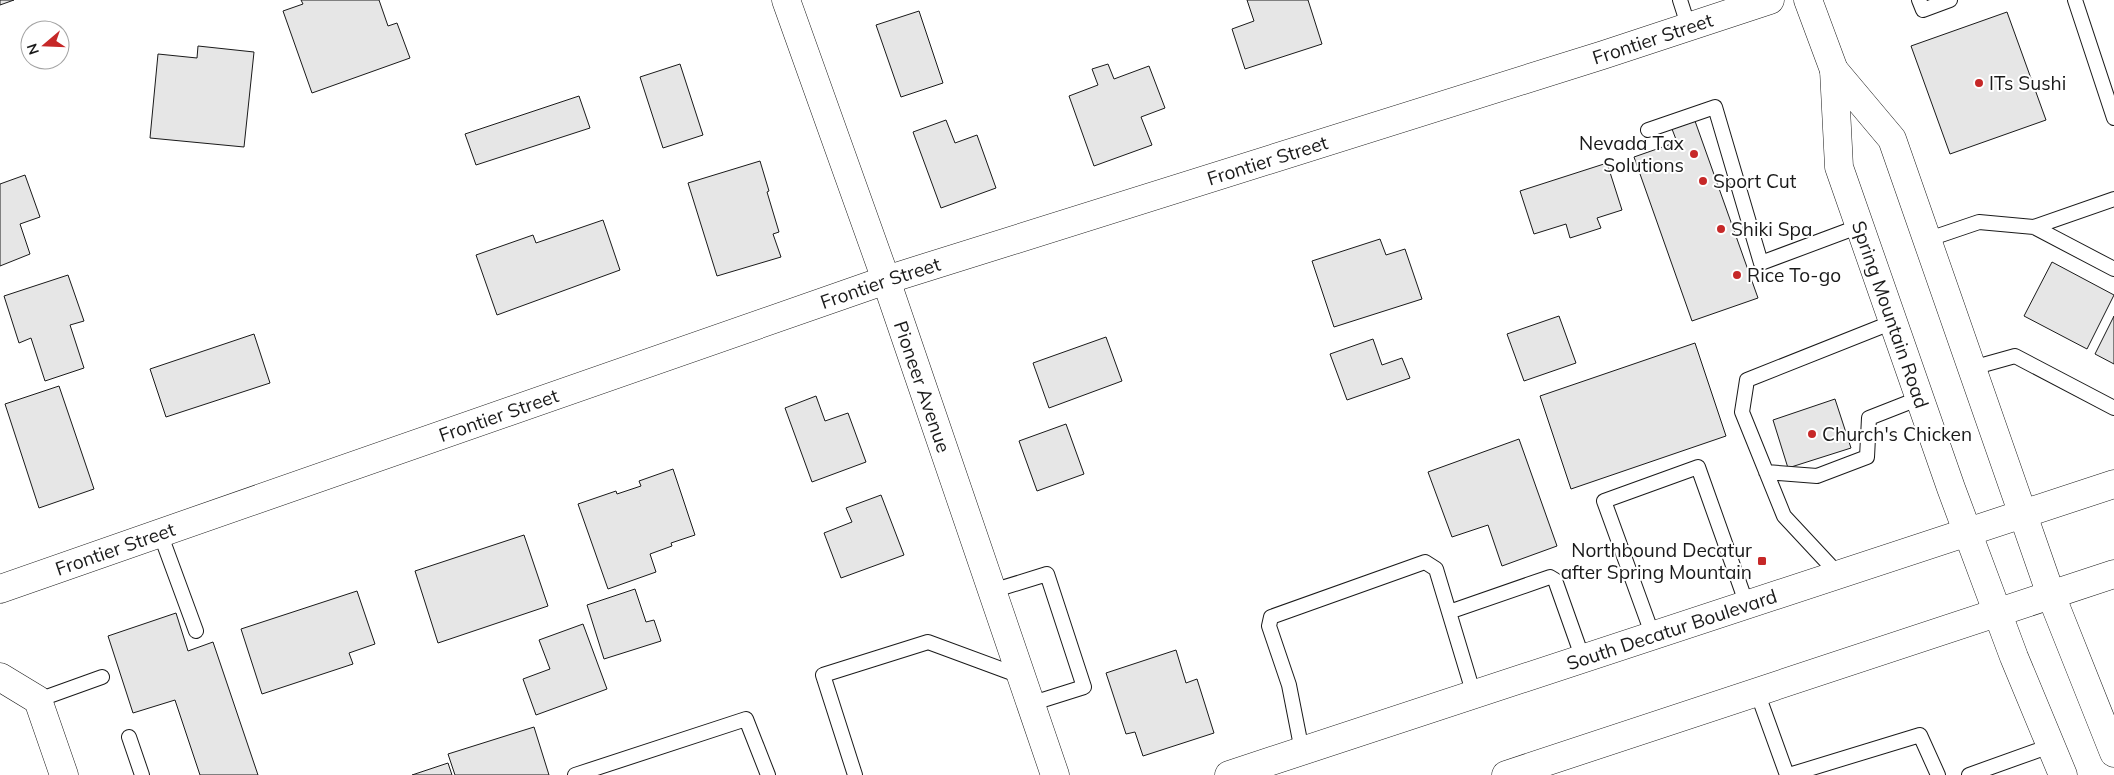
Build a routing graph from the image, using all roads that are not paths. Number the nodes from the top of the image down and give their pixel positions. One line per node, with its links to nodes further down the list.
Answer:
1 (786, 0): 17 (main road, Pioneer Avenue)
2 (1680, 0): 8 (lane)
3 (1770, 0): 8 (main road, Frontier Street)
4 (1808, 0): 9 (main road, Spring Mountain Road)
5 (1919, 0): 6 (lane)
6 (1950, 0)
7 (2075, 0): 10 (lane)
8 (1689, 28): 17 (main road, Frontier Street)
9 (1834, 70): 13 (main road, Spring Mountain Road); 15 (main road, Spring Mountain Road)
10 (2114, 118)
11 (1648, 130): 13 (lane)
12 (2114, 199): 14 (lane)
13 (1860, 226): 18 (main road, Spring Mountain Road)
14 (2034, 227): 15 (lane); 16 (lane)
15 (1926, 240): 19 (main road, Spring Mountain Road)
16 (2114, 269)
17 (886, 280): 26 (main road, Frontier Street); 30 (main road, Pioneer Avenue)
18 (1893, 322): 20 (main road, Spring Mountain Road); 22 (lane)
19 (1972, 368): 21 (lane); 24 (main road, Spring Mountain Road)
20 (1920, 398): 22 (lane); 25 (main road, Spring Mountain Road)
21 (2114, 408)
22 (1766, 472): 28 (lane)
23 (2114, 484): 24 (main road, South Decatur Boulevard)
24 (2023, 515): 25 (main road, South Decatur Boulevard); 31 (main road, Spring Mountain Road)
25 (1968, 532): 28 (main road, South Decatur Boulevard); 34 (main road, Spring Mountain Road)
26 (160, 533): 29 (main road, Frontier Street); 35 (lane)
27 (2114, 574): 31 (main road)
28 (1840, 575): 32 (main road, South Decatur Boulevard)
29 (0, 589)
30 (992, 591): 38 (main road, Pioneer Avenue); 44 (lane)
31 (2051, 595): 34 (main road); 48 (main road, Spring Mountain Road)
32 (1747, 605): 36 (main road, South Decatur Boulevard); 36 (lane)
33 (1449, 612): 37 (lane); 42 (lane); 47 (lane)
34 (1998, 612): 41 (main road); 46 (main road, Spring Mountain Road)
35 (196, 631)
36 (1653, 636): 37 (main road, South Decatur Boulevard)
37 (1583, 659): 42 (main road, South Decatur Boulevard)
38 (1020, 676): 44 (main road, Pioneer Avenue); 53 (lane)
39 (0, 677): 43 (main road)
40 (102, 677): 43 (lane)
41 (1757, 692): 56 (main road); 57 (lane)
42 (1474, 694): 47 (main road, South Decatur Boulevard)
43 (38, 700): 49 (main road)
44 (1030, 704): 54 (main road, Pioneer Avenue)
45 (129, 737): 50 (lane)
46 (2050, 746): 59 (lane); 60 (main road, Spring Mountain Road)
47 (1302, 751): 55 (main road, South Decatur Boulevard)
48 (2114, 753)
49 (64, 775)
50 (142, 775)
51 (575, 775): 52 (lane)
52 (768, 775)
53 (855, 775)
54 (1055, 775)
55 (1229, 775)
56 (1506, 775)
57 (1788, 775): 58 (lane)
58 (1938, 775)
59 (1970, 775)
60 (2063, 775)

